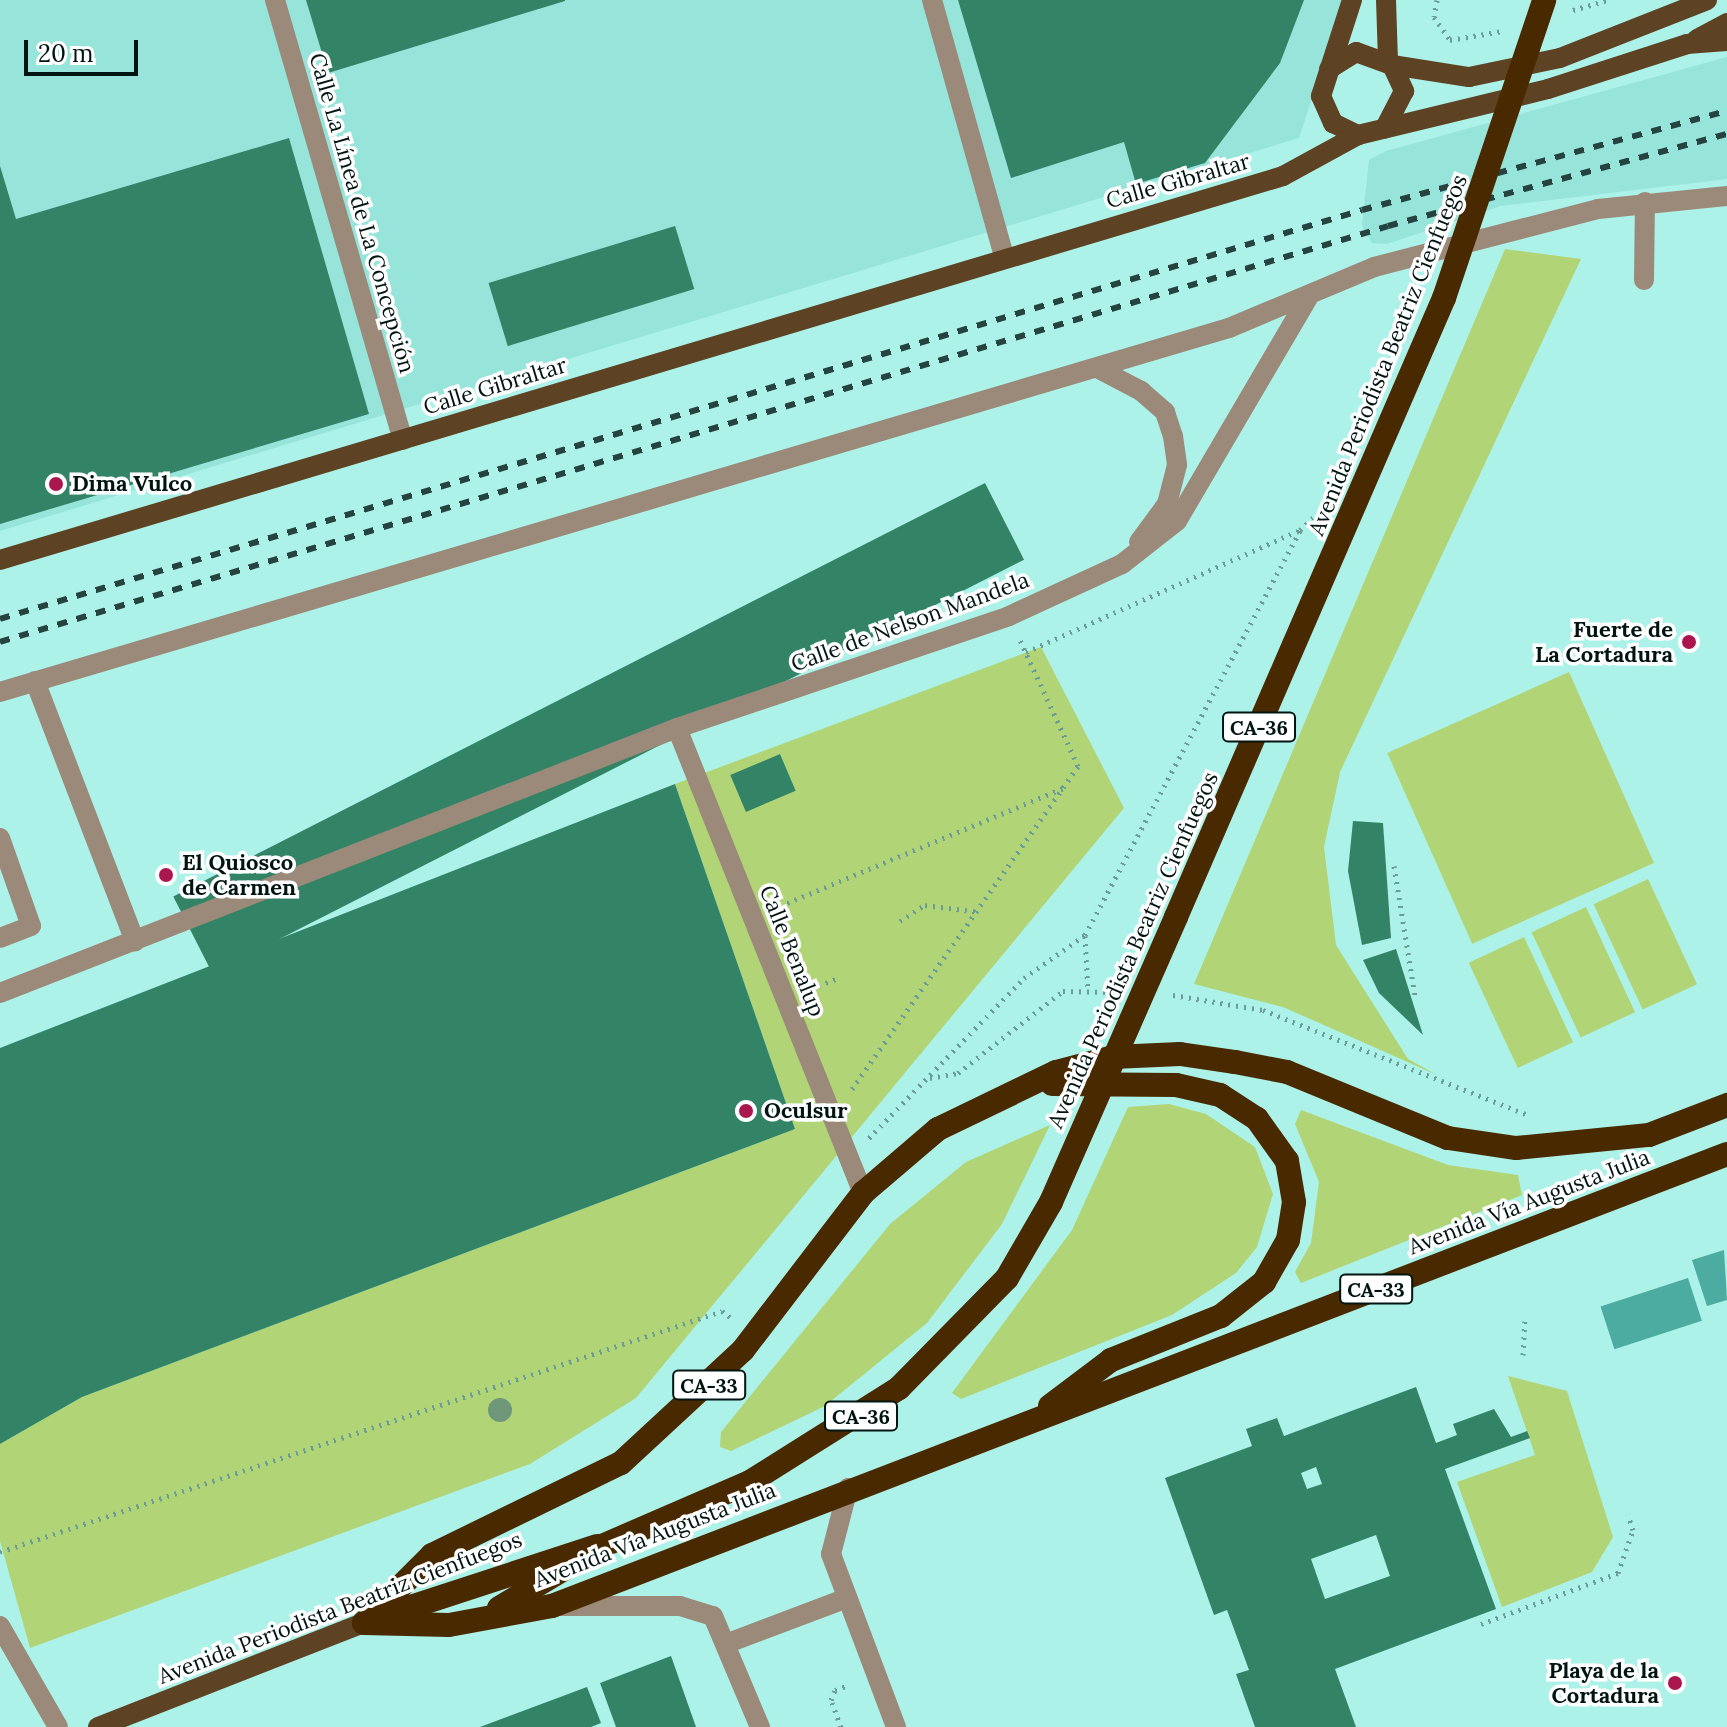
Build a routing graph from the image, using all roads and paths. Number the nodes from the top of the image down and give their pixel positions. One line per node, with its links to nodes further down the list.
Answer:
1 (275, 0): 20 (street, Calle La Línea de La Concepción)
2 (932, 0): 16 (street)
3 (1352, 0): 11 (main road)
4 (1386, 0): 10 (main road)
5 (1544, 0): 52 (highway, Avenida Periodista Beatriz Cienfuegos / CA-36, bridge)
6 (1707, 0): 10 (main road)
7 (1727, 23): 9 (main road)
8 (1727, 41): 9 (main road)
9 (1687, 44): 12 (main road)
10 (1390, 63): 11 (main road); 12 (main road)
11 (1329, 69): 13 (main road)
12 (1385, 128): 13 (main road)
13 (1358, 135): 16 (main road, Calle Gibraltar)
14 (1727, 196): 15 (street)
15 (1645, 202): 17 (street); 18 (street)
16 (1004, 256): 20 (main road, Calle Gibraltar)
17 (1644, 280)
18 (1308, 298): 19 (street); 24 (street, Calle de Nelson Mandela)
19 (1097, 368): 24 (street); 25 (street)
20 (403, 440): 23 (main road, Calle Gibraltar)
21 (1319, 512): 22 (path)
22 (1300, 530): 28 (path); 34 (path)
23 (0, 560)
24 (1122, 564): 27 (street, Calle de Nelson Mandela)
25 (35, 681): 26 (street); 36 (street)
26 (0, 692)
27 (677, 728): 32 (street, Calle Benalup); 36 (street, Calle de Nelson Mandela)
28 (1069, 786): 31 (path); 32 (path)
29 (0, 838): 35 (street)
30 (1394, 866): 39 (path)
31 (980, 912): 33 (path); 41 (path)
32 (753, 917): 41 (street, Calle Benalup)
33 (900, 921)
34 (1085, 935): 37 (path); 44 (path)
35 (0, 938)
36 (135, 941): 38 (street, Calle de Nelson Mandela)
37 (1088, 991)
38 (0, 993)
39 (1415, 995)
40 (1010, 1094): 42 (highway, Avenida Vía Augusta Julia / CA-33); 45 (highway, Avenida Vía Augusta Julia / CA-33); 49 (highway)
41 (827, 1104): 44 (street, Calle Benalup)
42 (1727, 1105)
43 (1727, 1154): 49 (highway, Avenida Vía Augusta Julia / CA-33)
44 (849, 1158): 45 (street, Calle Benalup)
45 (863, 1193): 47 (highway, Avenida Vía Augusta Julia / CA-33)
46 (1525, 1321): 48 (path)
47 (754, 1336): 53 (path); 56 (highway, Avenida Vía Augusta Julia / CA-33)
48 (1523, 1355)
49 (1025, 1424): 50 (highway, Avenida Vía Augusta Julia / CA-33)
50 (848, 1488): 54 (street); 55 (highway, Avenida Vía Augusta Julia / CA-33)
51 (1628, 1515): 58 (path)
52 (602, 1546): 56 (highway, Avenida Periodista Beatriz Cienfuegos / CA-36); 57 (highway, Avenida Periodista Beatriz Cienfuegos / CA-36)
53 (0, 1552)
54 (847, 1598): 61 (street); 67 (street)
55 (552, 1606): 57 (highway, Avenida Vía Augusta Julia / CA-33); 61 (street)
56 (364, 1623): 57 (highway, Avenida Vía Augusta Julia); 64 (main road, Avenida Periodista Beatriz Cienfuegos)
57 (463, 1623)
58 (1481, 1624)
59 (0, 1626): 60 (street)
60 (5, 1642): 63 (street)
61 (728, 1643): 65 (street)
62 (864, 1679): 66 (path)
63 (58, 1727)
64 (98, 1727)
65 (760, 1727)
66 (841, 1727)
67 (896, 1727)

